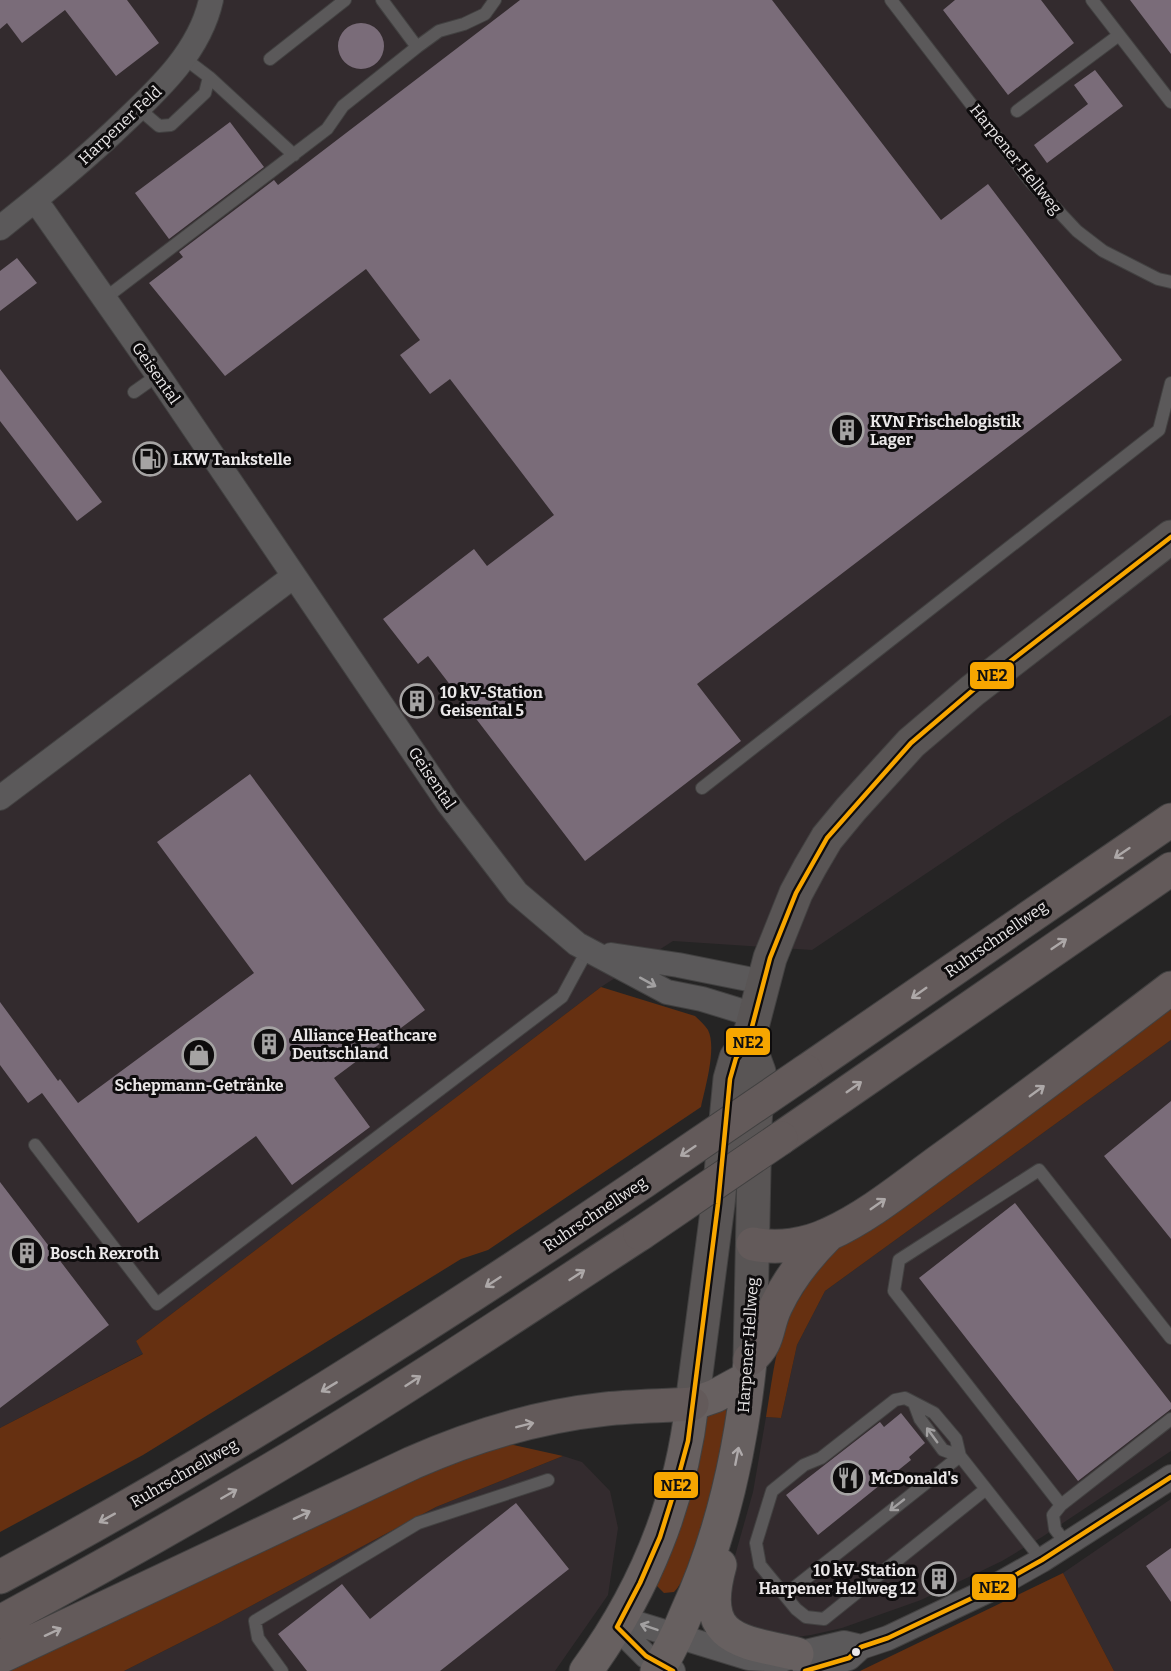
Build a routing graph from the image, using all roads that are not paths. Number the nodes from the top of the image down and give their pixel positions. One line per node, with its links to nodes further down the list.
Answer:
1 (212, 0): 9 (street, Harpener Feld)
2 (345, 0): 10 (lane)
3 (382, 0): 8 (lane)
4 (495, 0): 8 (lane)
5 (891, 0): 18 (lane, Harpener Hellweg)
6 (1092, 0): 7 (lane)
7 (1119, 34): 12 (lane); 14 (lane)
8 (417, 47): 15 (lane)
9 (184, 58): 11 (lane); 13 (street, Harpener Feld)
10 (270, 59)
11 (209, 77): 13 (lane); 15 (lane)
12 (1171, 102)
13 (138, 108): 16 (street, Harpener Feld)
14 (1017, 111)
15 (294, 154): 19 (lane)
16 (34, 202): 17 (street, Harpener Feld); 19 (street, Geisental)
17 (0, 228)
18 (1171, 282)
19 (104, 299): 20 (street, Geisental)
20 (158, 375): 22 (lane); 24 (street, Geisental)
21 (1171, 383): 25 (lane)
22 (134, 392)
23 (1171, 537): 32 (main road)
24 (294, 576): 26 (street); 31 (street, Geisental)
25 (702, 788)
26 (0, 798)
27 (1171, 820): 51 (highway, Ruhrschnellweg, one-way to 51, bridge)
28 (1171, 869): 30 (highway)
29 (1171, 875): 30 (highway)
30 (1108, 911): 53 (highway, one-way to 30, bridge)
31 (592, 951): 32 (street, Geisental); 34 (street, Geisental, one-way to 34); 35 (lane)
32 (763, 982): 34 (main road)
33 (1171, 988): 37 (highway, one-way to 33)
34 (751, 1028): 36 (main road); 38 (main road, Harpener Hellweg)
35 (35, 1145)
36 (718, 1204): 38 (main road); 41 (main road)
37 (828, 1234): 38 (highway); 40 (highway)
38 (753, 1244): 40 (main road, Harpener Hellweg)
39 (1171, 1338): 47 (lane)
40 (749, 1369): 41 (main road); 48 (main road, Harpener Hellweg, one-way to 40)
41 (692, 1404): 54 (main road); 56 (highway, one-way to 41)
42 (1171, 1419): 47 (lane)
43 (960, 1456): 46 (lane); 52 (lane, one-way to 52); 52 (lane, one-way to 52)
44 (1171, 1477): 49 (street)
45 (548, 1480): 59 (lane)
46 (986, 1489): 50 (lane); 52 (lane)
47 (1061, 1505): 49 (lane)
48 (724, 1513): 55 (main road, Harpener Hellweg); 57 (main road)
49 (1067, 1545): 50 (street)
50 (1042, 1560): 57 (street)
51 (0, 1577)
52 (785, 1596)
53 (0, 1622)
54 (619, 1623): 55 (street, one-way to 54); 58 (street); 60 (main road)
55 (676, 1637): 57 (street); 58 (main road, Harpener Hellweg)
56 (0, 1657)
57 (801, 1663)
58 (663, 1669)
59 (282, 1671)
60 (586, 1671)

